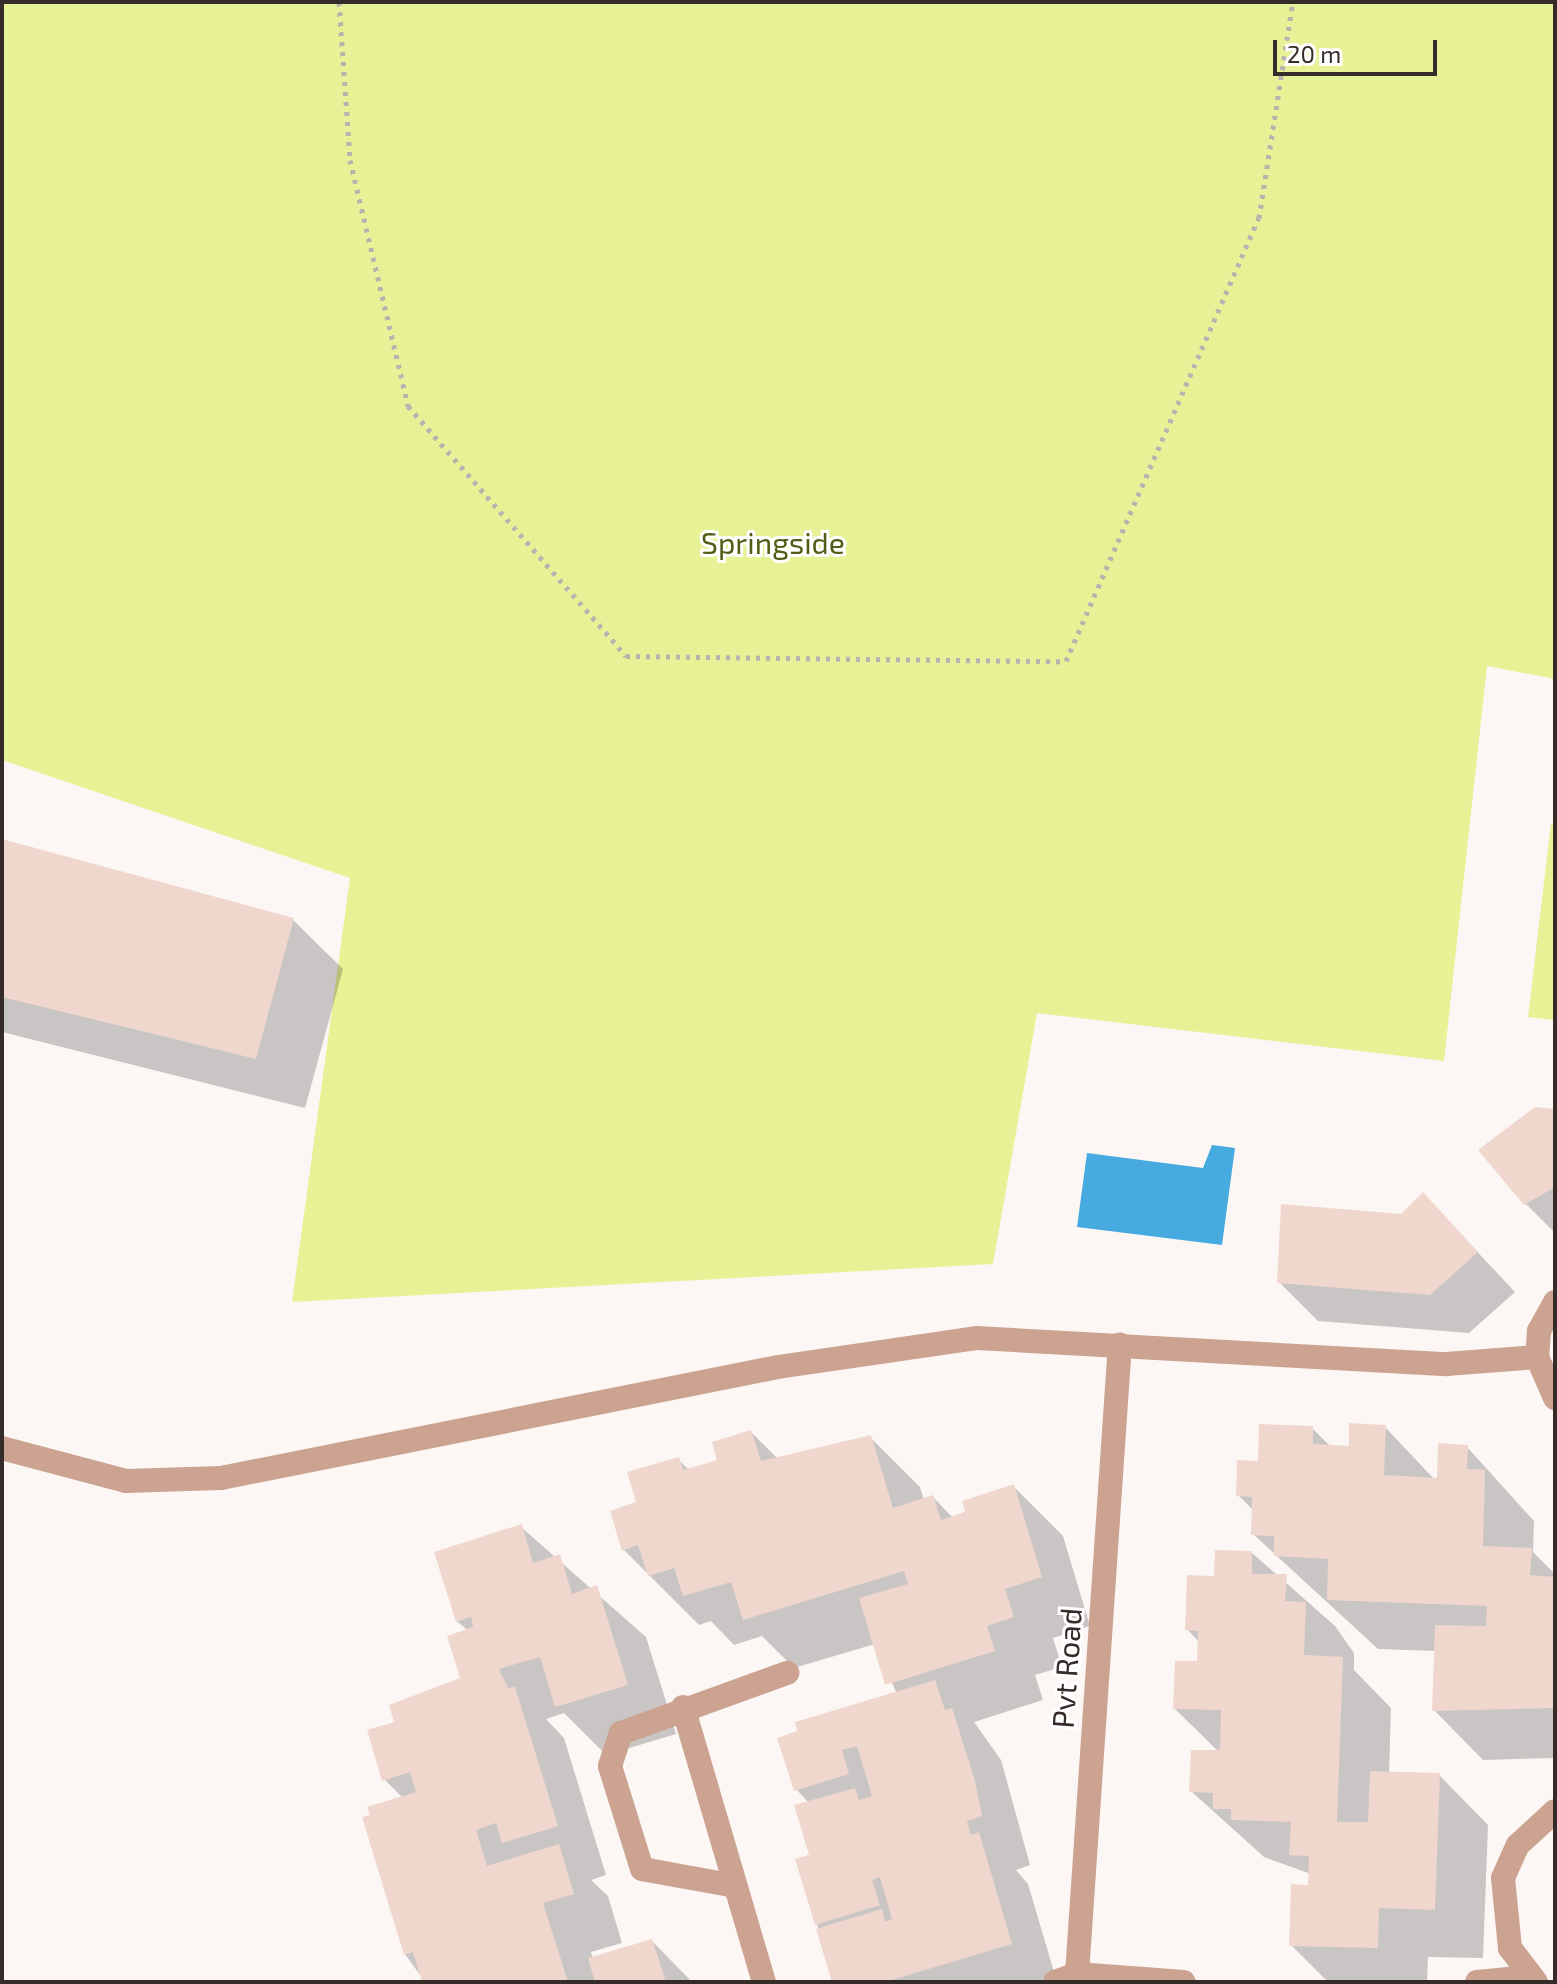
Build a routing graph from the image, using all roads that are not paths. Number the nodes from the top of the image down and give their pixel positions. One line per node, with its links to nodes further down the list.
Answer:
1 (1555, 1302): 3 (lane)
2 (1120, 1344): 3 (lane); 5 (lane); 10 (lane, Pvt Road)
3 (1537, 1357): 4 (lane)
4 (1555, 1398)
5 (2, 1448)
6 (787, 1673): 7 (lane)
7 (683, 1707): 9 (lane); 9 (lane)
8 (1555, 1811): 11 (lane)
9 (730, 1885): 12 (lane)
10 (1066, 1978): 13 (lane)
11 (1533, 1980): 14 (lane)
12 (764, 1982)
13 (1184, 1982)
14 (1477, 1982)

